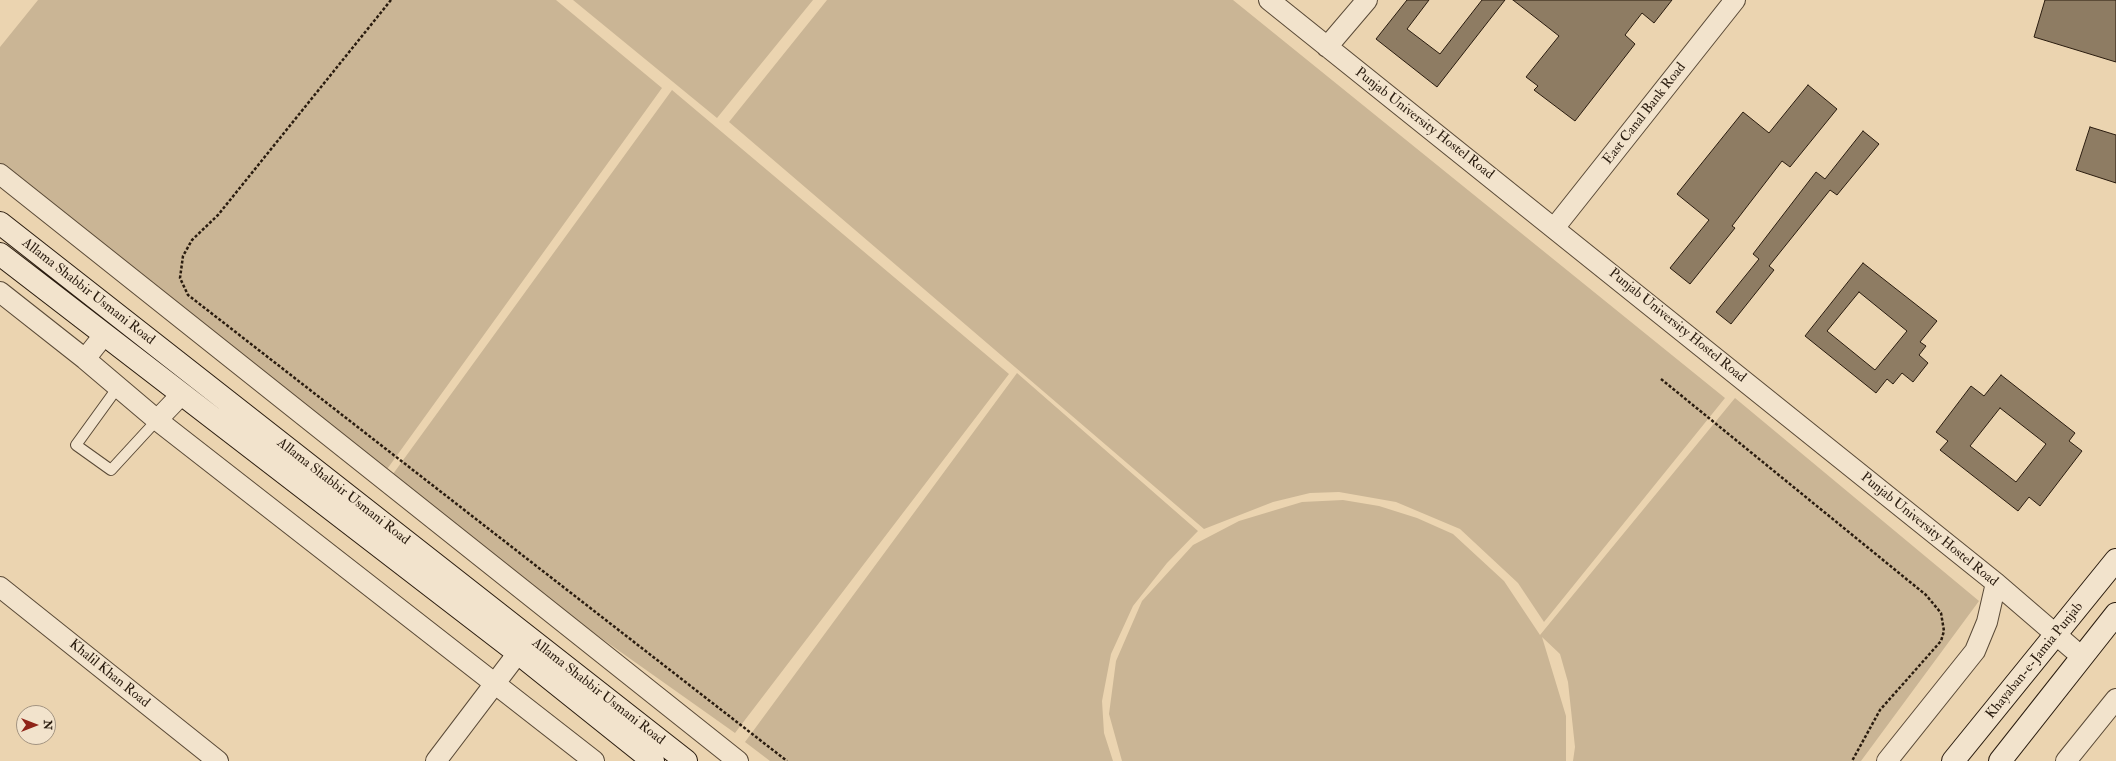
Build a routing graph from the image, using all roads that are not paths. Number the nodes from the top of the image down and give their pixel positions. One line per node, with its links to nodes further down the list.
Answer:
1 (1269, 0): 4 (street, Punjab University Hostel Road)
2 (1367, 0): 4 (street)
3 (1735, 0): 7 (street, East Canal Bank Road)
4 (1327, 47): 7 (street, Punjab University Hostel Road)
5 (0, 174): 29 (street)
6 (0, 223): 28 (main road, Allama Shabbir Usmani Road)
7 (1555, 227): 16 (street, Punjab University Hostel Road)
8 (0, 254): 10 (main road, Allama Shabbir Usmani Road)
9 (0, 292): 11 (street)
10 (104, 335): 11 (street); 13 (main road, Allama Shabbir Usmani Road)
11 (85, 359): 12 (street)
12 (118, 387): 14 (street); 14 (lane)
13 (181, 395): 14 (street); 20 (main road, Allama Shabbir Usmani Road)
14 (157, 420): 22 (street)
15 (2116, 560): 19 (main road, Khayaban-e-Jamia Punjab)
16 (1996, 584): 19 (street, Punjab University Hostel Road); 30 (street)
17 (0, 587): 24 (street, Khalil Khan Road)
18 (2116, 614): 21 (main road)
19 (2056, 635): 21 (street, Punjab University Hostel Road); 31 (main road, Khayaban-e-Jamia Punjab)
20 (518, 653): 22 (street); 27 (main road, Allama Shabbir Usmani Road)
21 (2082, 657): 32 (main road)
22 (495, 682): 25 (street); 26 (street)
23 (2116, 699): 33 (street)
24 (218, 761)
25 (436, 761)
26 (594, 761)
27 (653, 761)
28 (686, 761)
29 (738, 761)
30 (1887, 761)
31 (1953, 761)
32 (2000, 761)
33 (2066, 761)

